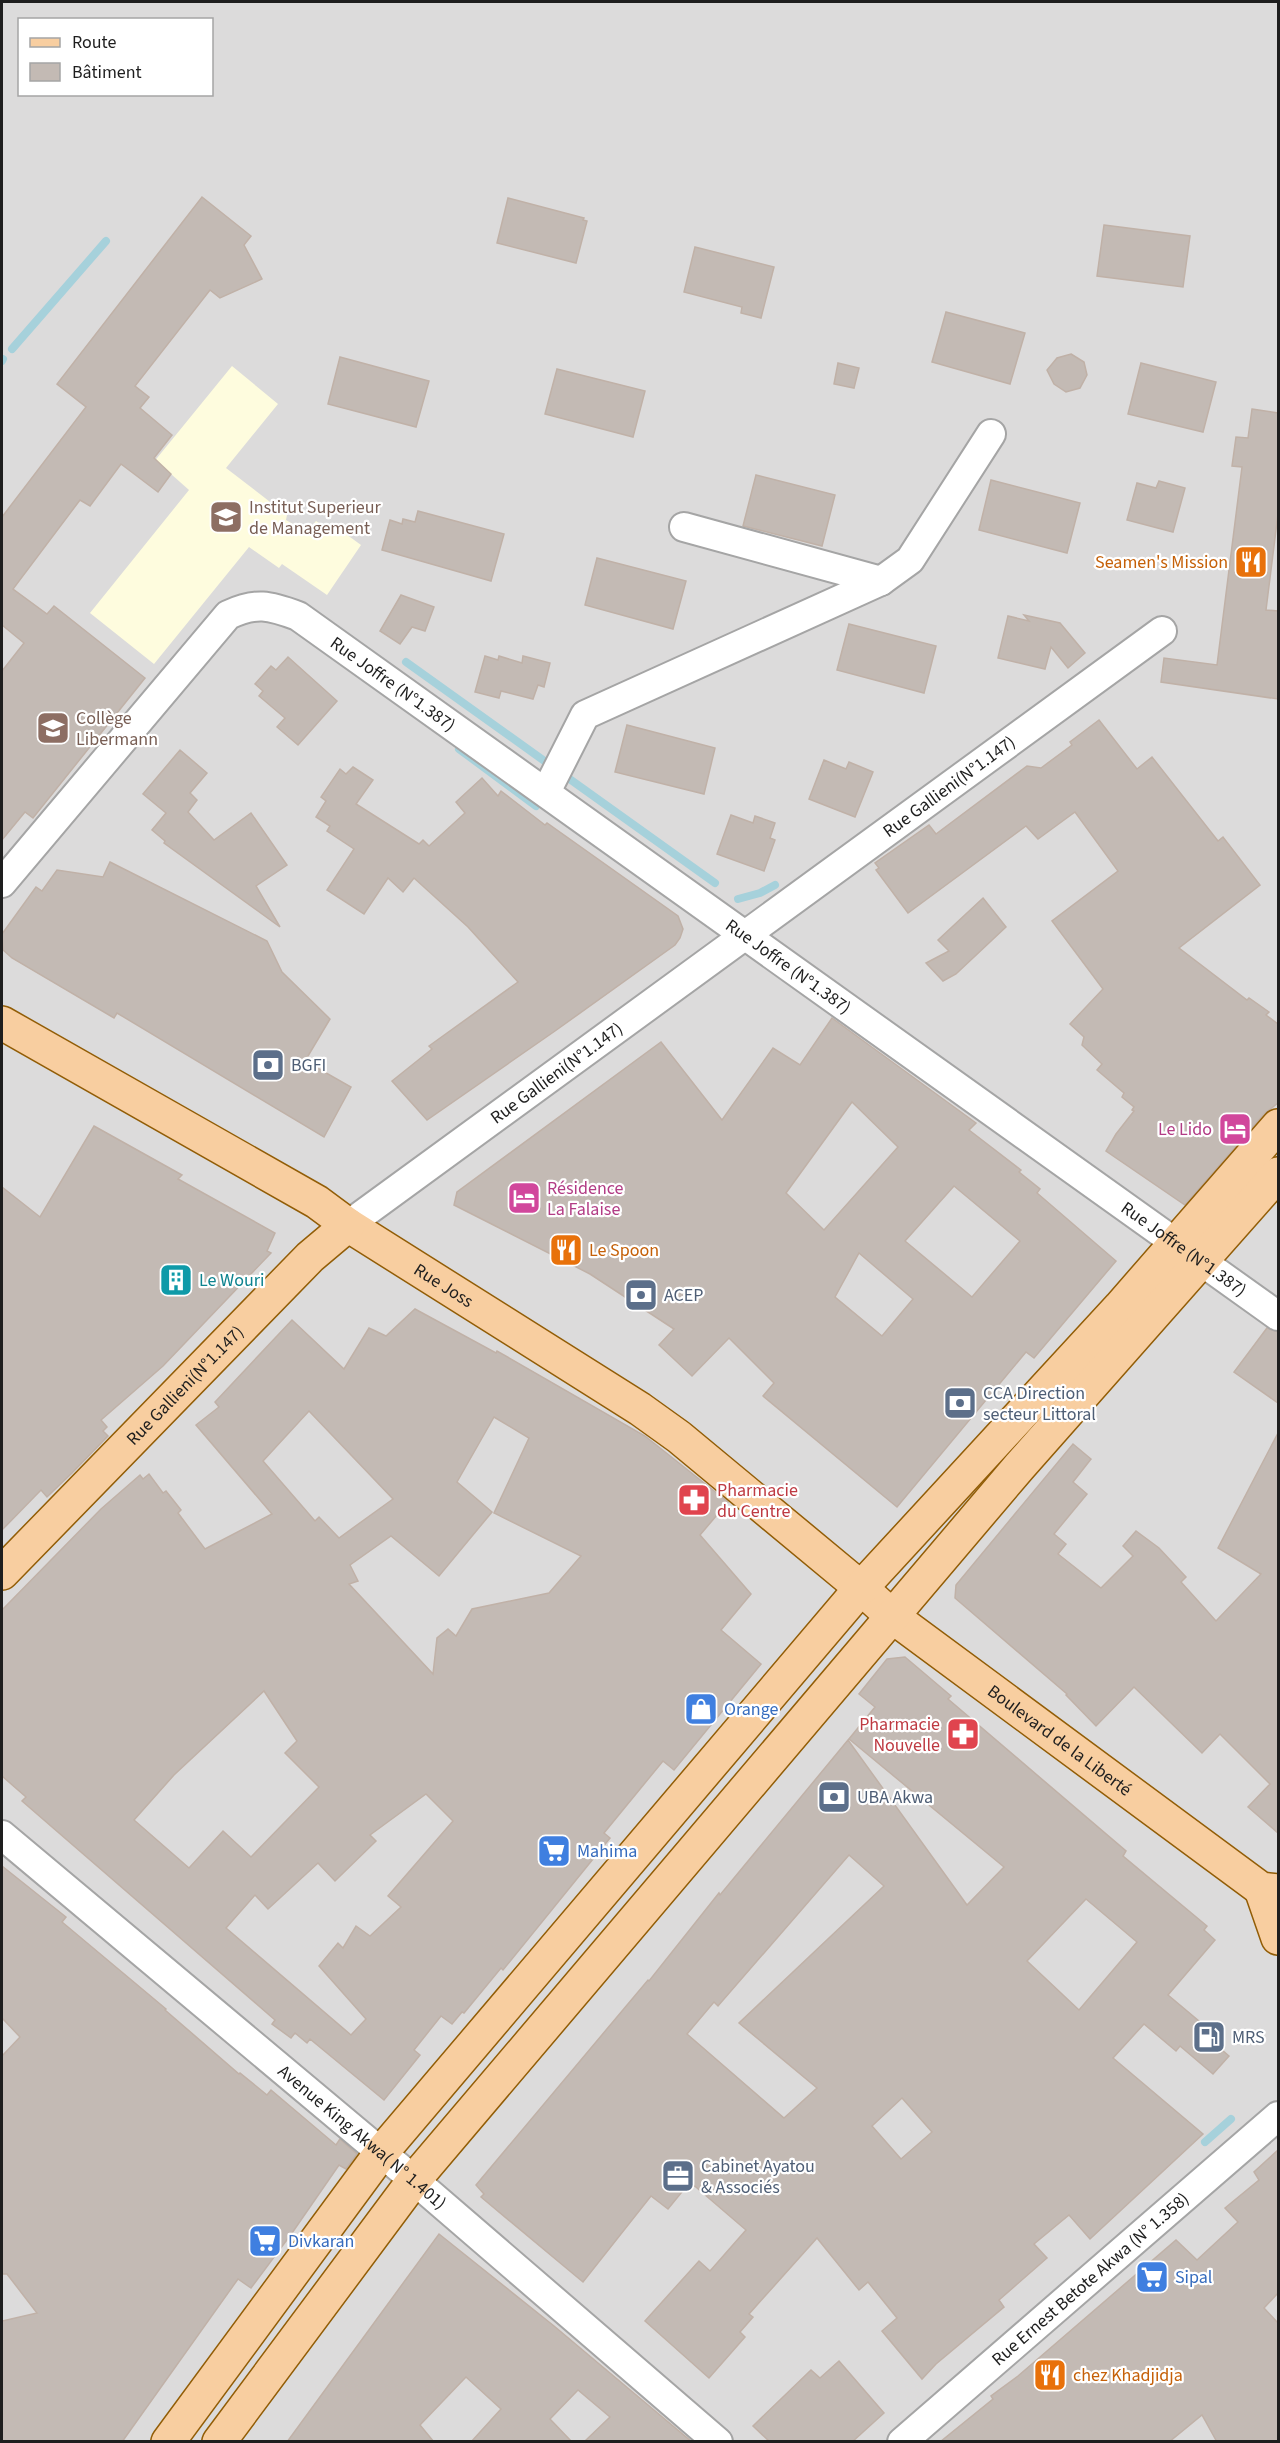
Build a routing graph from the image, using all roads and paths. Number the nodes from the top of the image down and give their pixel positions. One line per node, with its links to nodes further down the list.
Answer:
1 (991, 434): 3 (street)
2 (684, 527): 3 (street)
3 (881, 581): 5 (street)
4 (1162, 631): 7 (street, Rue Gallieni(N°1.147))
5 (546, 792): 6 (street, Rue Joffre (N°1.387)); 7 (street, Rue Joffre (N°1.387))
6 (2, 883)
7 (747, 936): 11 (street, Rue Gallieni(N°1.147)); 12 (street, Rue Joffre (N°1.387))
8 (2, 1023): 11 (main road, Rue Joss)
9 (1278, 1125): 10 (main road)
10 (1270, 1167): 12 (main road)
11 (348, 1225): 14 (main road, Rue Gallieni(N°1.147)); 15 (main road, Rue Joss)
12 (1188, 1253): 13 (street, Rue Joffre (N°1.387)); 15 (main road); 16 (main road)
13 (1278, 1316)
14 (2, 1573)
15 (861, 1588): 16 (main road, Boulevard de la Liberté); 21 (main road)
16 (893, 1617): 18 (main road, Boulevard de la Liberté); 22 (main road)
17 (2, 1835): 21 (street, Avenue King Akwa( N° 1.401))
18 (1270, 1890): 19 (main road, Boulevard de la Liberté)
19 (1278, 1938)
20 (1278, 2116): 26 (street, Rue Ernest Betote Akwa (N° 1.358))
21 (381, 2153): 22 (street, Avenue King Akwa( N° 1.401)); 23 (main road)
22 (414, 2180): 24 (main road); 25 (street, Avenue King Akwa( N° 1.401))
23 (168, 2442)
24 (219, 2442)
25 (718, 2442)
26 (902, 2442)

